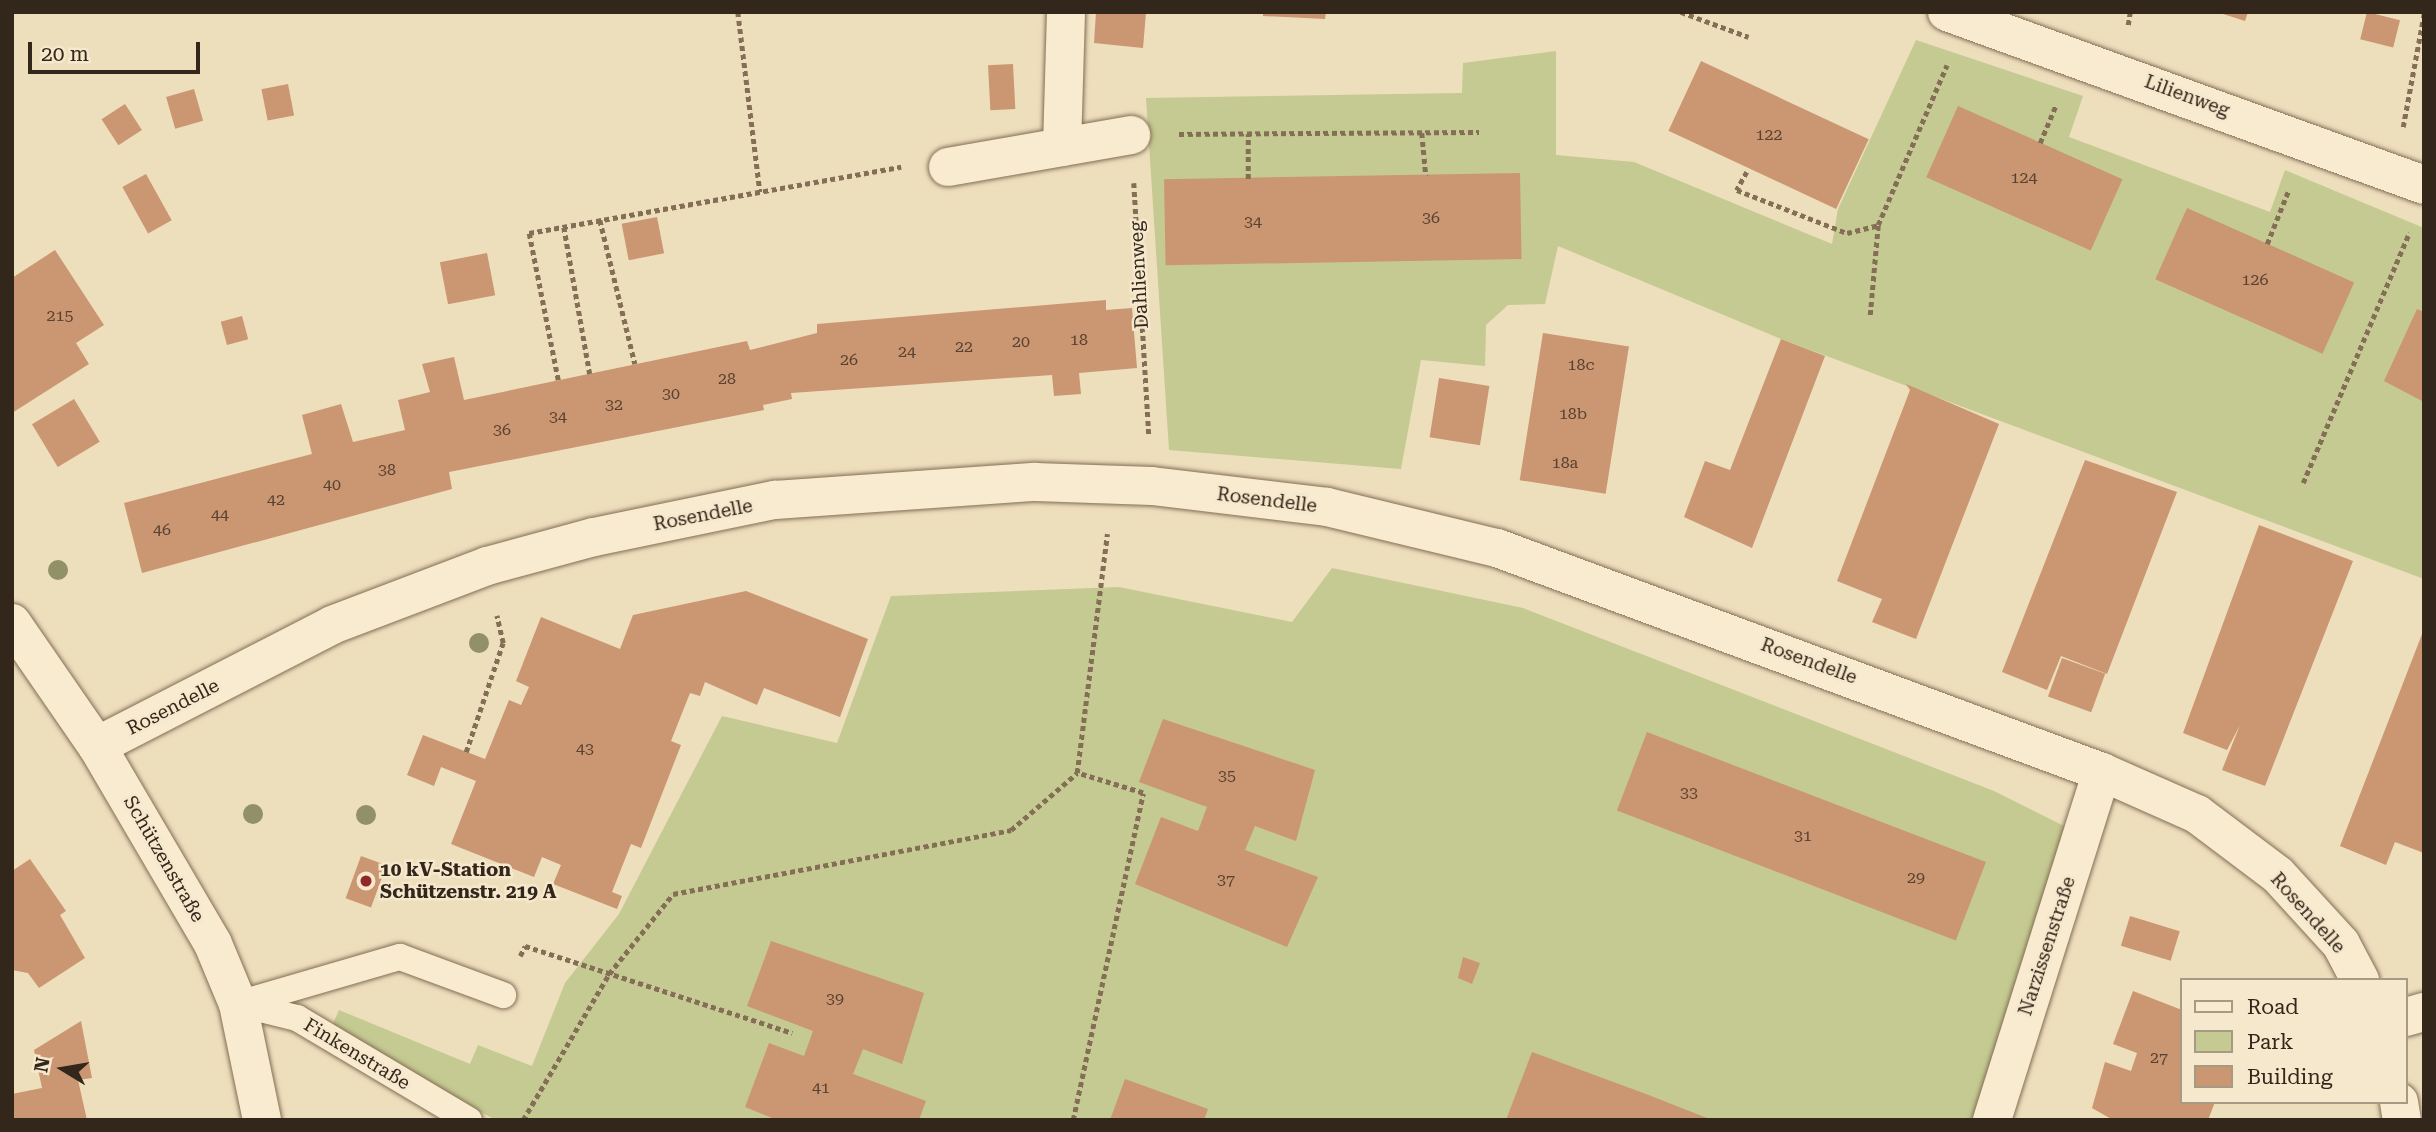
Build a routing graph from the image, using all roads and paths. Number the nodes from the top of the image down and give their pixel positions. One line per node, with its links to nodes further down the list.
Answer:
1 (738, 12): 17 (path)
2 (1066, 12): 11 (street)
3 (1681, 12): 6 (path)
4 (2424, 14): 16 (path)
5 (1957, 16): 16 (street, Lilienweg); 20 (path)
6 (1749, 37)
7 (1422, 132): 8 (path); 9 (path); 14 (path)
8 (1479, 132)
9 (1248, 134): 10 (path); 15 (path)
10 (1131, 135): 11 (street); 28 (path, Dahlienweg)
11 (1062, 148): 12 (street)
12 (948, 167): 17 (path)
13 (1747, 172): 20 (path)
14 (1426, 176)
15 (1248, 179)
16 (2409, 179)
17 (760, 192): 18 (path)
18 (600, 220): 21 (path); 23 (path)
19 (2413, 224): 26 (path)
20 (1878, 225): 22 (path)
21 (564, 227): 24 (path); 25 (path)
22 (1870, 316)
23 (635, 364)
24 (590, 374)
25 (558, 380)
26 (2303, 483)
27 (1114, 484): 28 (street, Rosendelle); 29 (street, Rosendelle); 34 (path)
28 (1152, 486): 33 (street, Rosendelle)
29 (487, 566): 31 (street, Rosendelle); 32 (path)
30 (12, 623): 31 (street, Schützenstraße)
31 (97, 746): 38 (street, Schützenstraße)
32 (466, 751)
33 (2102, 772): 36 (street, Rosendelle); 44 (street, Narzissenstraße)
34 (1077, 773): 35 (path); 43 (path)
35 (609, 974): 37 (path); 39 (path); 42 (path)
36 (2359, 978)
37 (503, 995): 38 (lane)
38 (238, 1004): 40 (street, Schützenstraße); 41 (lane, Finkenstraße)
39 (792, 1033)
40 (262, 1120)
41 (469, 1120)
42 (523, 1120)
43 (1073, 1120)
44 (1992, 1120)

